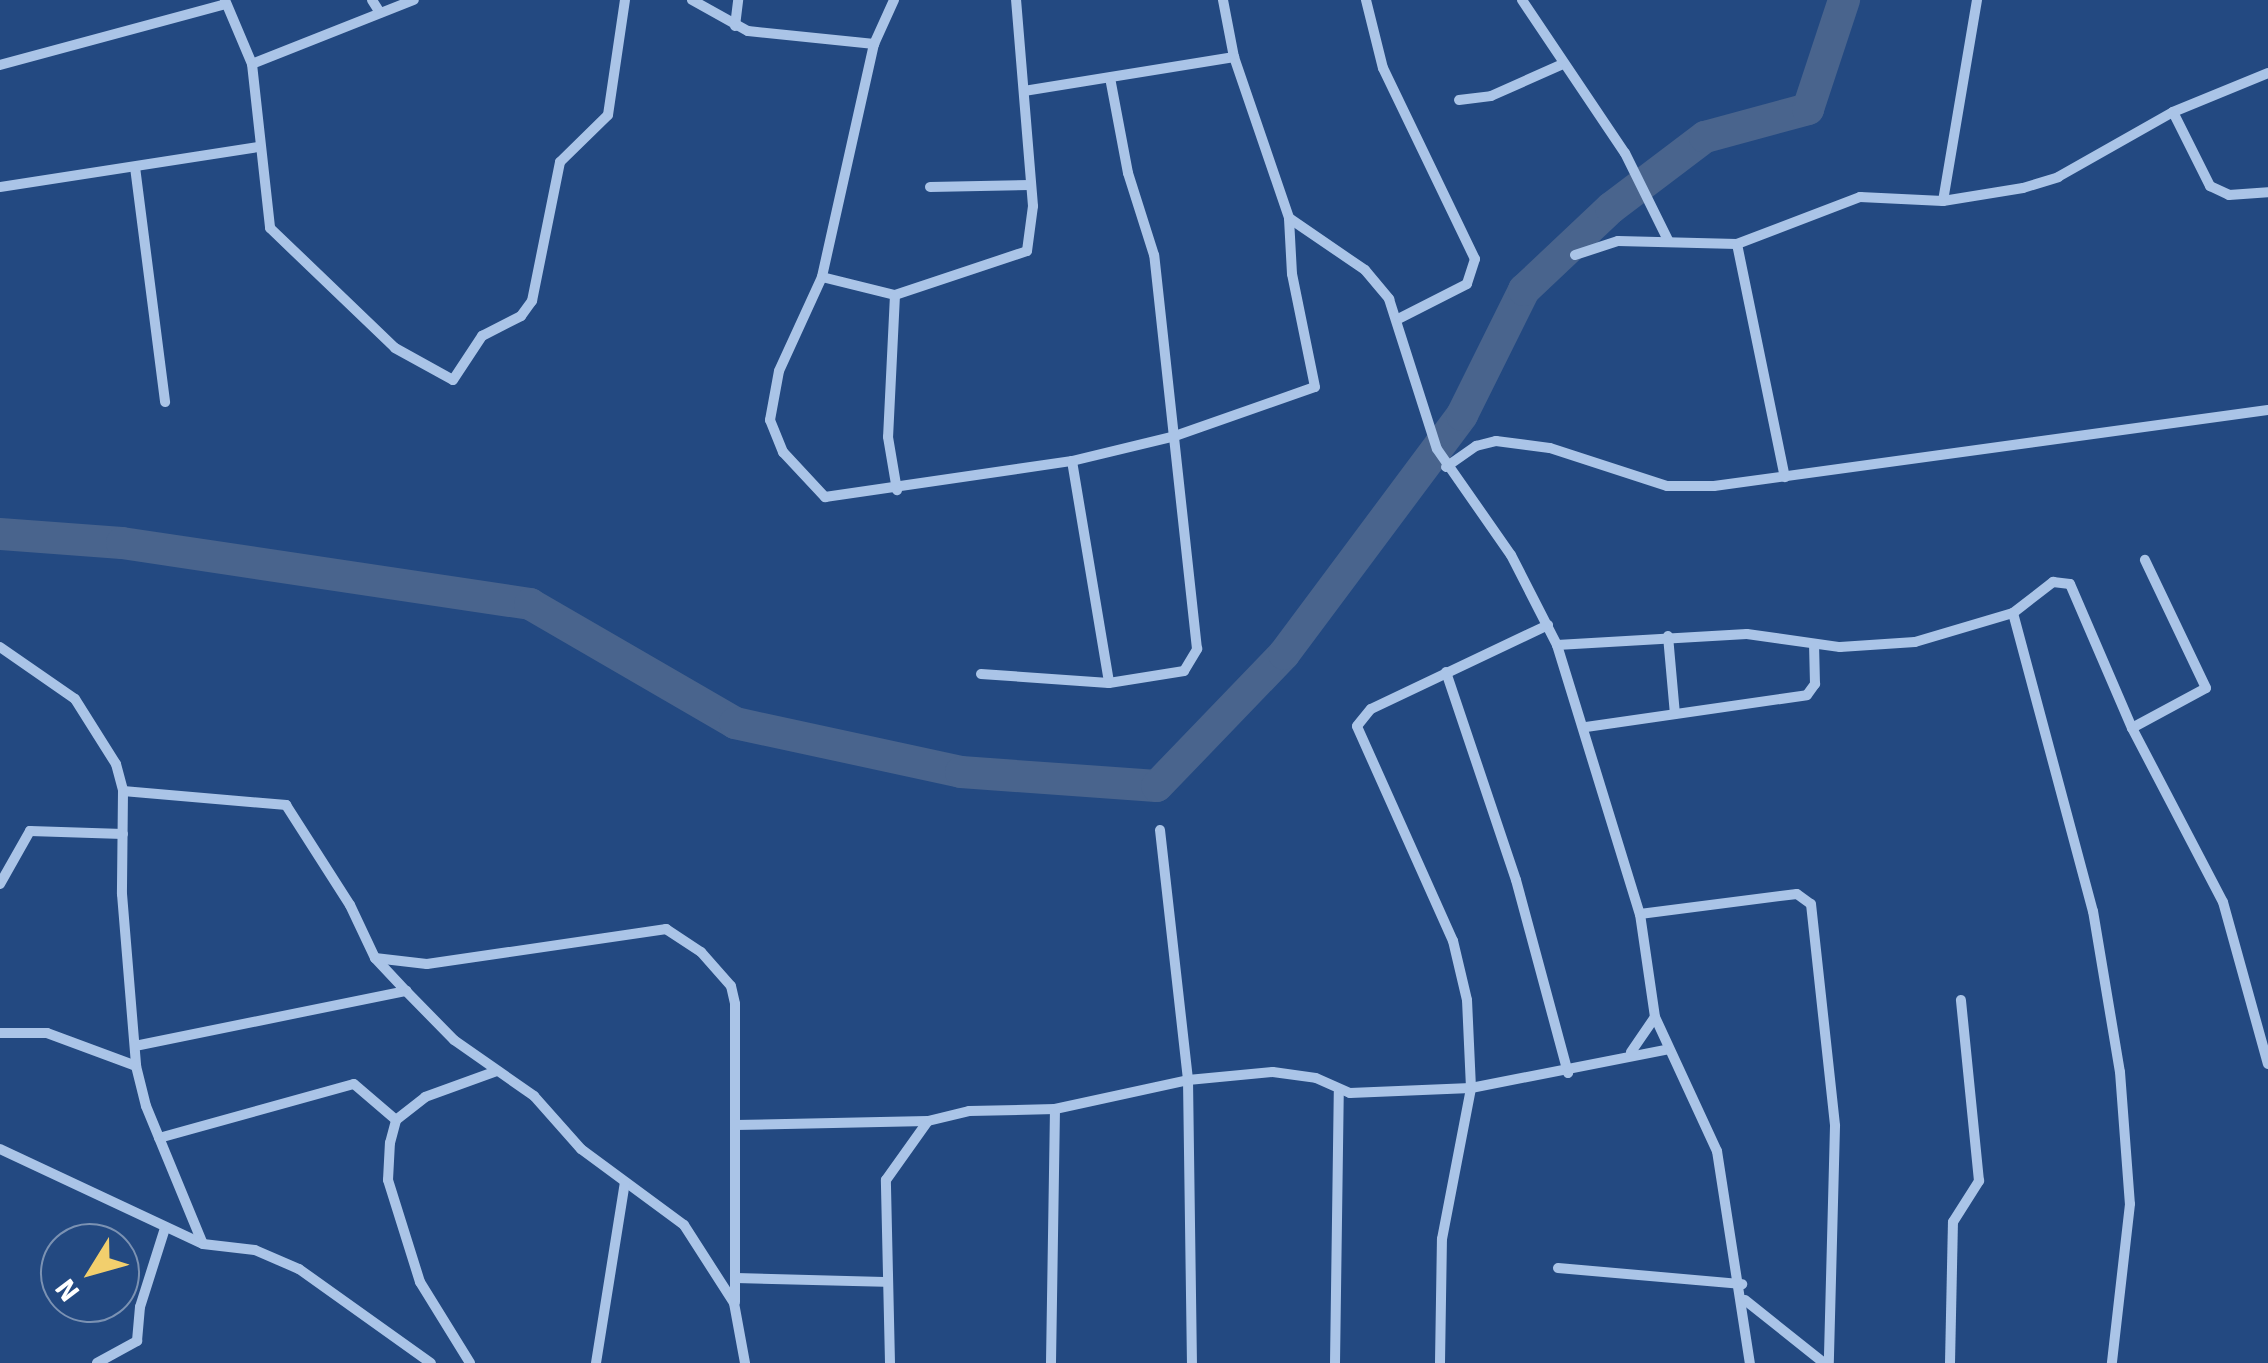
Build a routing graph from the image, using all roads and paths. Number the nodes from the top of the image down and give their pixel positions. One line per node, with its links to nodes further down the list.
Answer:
1 (372, 0): 13 (street)
2 (414, 0): 13 (street)
3 (626, 0): 25 (street)
4 (692, 0): 14 (street)
5 (738, 0): 14 (street)
6 (894, 0): 15 (street)
7 (1016, 0): 22 (street)
8 (1223, 0): 16 (street)
9 (1366, 0): 38 (street)
10 (1522, 0): 18 (street)
11 (1978, 0): 31 (street)
12 (225, 2): 17 (street); 19 (street)
13 (380, 13): 17 (street)
14 (734, 26): 15 (street)
15 (874, 44): 36 (street)
16 (1234, 58): 21 (street); 32 (street)
17 (252, 64): 25 (street)
18 (1563, 64): 23 (street); 33 (street)
19 (0, 65)
20 (2268, 73): 24 (street)
21 (1110, 78): 22 (street); 41 (street)
22 (1024, 91): 27 (street)
23 (1459, 100)
24 (2172, 112): 30 (street); 31 (street)
25 (259, 147): 26 (street)
26 (135, 166): 28 (street); 39 (street)
27 (1030, 185): 29 (street); 37 (street)
28 (0, 187)
29 (930, 187)
30 (2268, 192)
31 (1943, 201): 34 (street)
32 (1289, 218): 38 (street); 41 (street)
33 (1668, 240): 34 (street); 35 (street)
34 (1737, 244): 44 (street)
35 (1576, 255)
36 (822, 277): 37 (street); 45 (street)
37 (896, 295): 45 (street)
38 (1400, 318): 43 (street)
39 (164, 402)
40 (2268, 410): 44 (street)
41 (1175, 436): 42 (street); 55 (street)
42 (1072, 461): 45 (street); 55 (street)
43 (1446, 466): 44 (street); 48 (street)
44 (1785, 477)
45 (897, 490)
46 (2145, 560): 58 (street)
47 (2013, 613): 50 (street); 58 (street); 107 (street)
48 (1548, 624): 51 (street); 53 (street)
49 (1668, 636): 50 (street); 51 (street); 56 (street)
50 (1814, 644): 56 (street)
51 (1557, 645): 57 (street)
52 (0, 647): 59 (street)
53 (1446, 672): 75 (street); 77 (street)
54 (982, 674): 55 (street)
55 (1109, 683)
56 (1676, 714): 57 (street)
57 (1586, 727): 63 (street)
58 (2132, 728): 72 (street)
59 (123, 791): 61 (street); 64 (street)
60 (1160, 830): 76 (street)
61 (123, 834): 62 (street); 69 (street)
62 (0, 884)
63 (1640, 914): 67 (street); 105 (street)
64 (375, 958): 65 (street); 82 (street)
65 (406, 991): 69 (street); 74 (street)
66 (1961, 1000): 106 (street)
67 (1655, 1017): 70 (street); 71 (street)
68 (0, 1033): 73 (street)
69 (134, 1046): 73 (street)
70 (1669, 1048): 71 (street); 91 (street)
71 (1631, 1052): 75 (street)
72 (2268, 1064)
73 (136, 1066): 83 (street)
74 (497, 1071): 80 (street); 85 (street)
75 (1568, 1073): 77 (street)
76 (1188, 1080): 78 (street); 79 (street); 101 (street)
77 (1471, 1088): 78 (street); 103 (street)
78 (1339, 1092): 102 (street)
79 (1054, 1109): 81 (street); 100 (street)
80 (396, 1120): 83 (street); 96 (street)
81 (928, 1121): 82 (street); 90 (street)
82 (736, 1124): 89 (street)
83 (159, 1138): 87 (street)
84 (0, 1149): 86 (street)
85 (625, 1182): 93 (street); 97 (street)
86 (165, 1228): 87 (street); 94 (street)
87 (203, 1244): 95 (street)
88 (1558, 1268): 91 (street)
89 (736, 1278): 90 (street); 93 (street)
90 (884, 1282): 99 (street)
91 (1742, 1284): 92 (street)
92 (1745, 1300): 104 (street); 105 (street)
93 (734, 1303): 98 (street)
94 (97, 1363)
95 (431, 1363)
96 (470, 1363)
97 (596, 1363)
98 (745, 1363)
99 (890, 1363)
100 (1051, 1363)
101 (1192, 1363)
102 (1336, 1363)
103 (1440, 1363)
104 (1750, 1363)
105 (1827, 1363)
106 (1950, 1363)
107 (2112, 1363)

